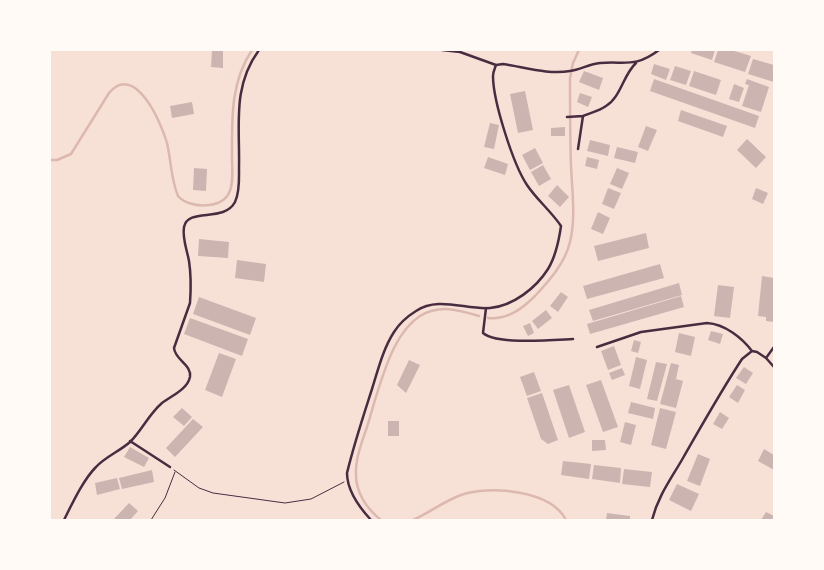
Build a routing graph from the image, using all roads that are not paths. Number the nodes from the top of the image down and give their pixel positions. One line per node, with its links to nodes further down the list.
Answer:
1 (259, 50): 16 (lane)
2 (442, 50): 5 (lane)
3 (659, 50): 4 (lane)
4 (638, 62): 5 (lane); 6 (lane)
5 (496, 65): 9 (lane)
6 (583, 116): 7 (lane); 8 (lane)
7 (568, 117)
8 (578, 150)
9 (486, 308): 10 (lane); 19 (lane)
10 (573, 339)
11 (597, 347): 13 (lane)
12 (774, 347): 14 (lane)
13 (752, 351): 14 (lane); 20 (lane)
14 (766, 358): 15 (lane)
15 (774, 367)
16 (130, 441): 17 (lane); 18 (lane)
17 (170, 467)
18 (64, 520)
19 (371, 520)
20 (652, 520)

